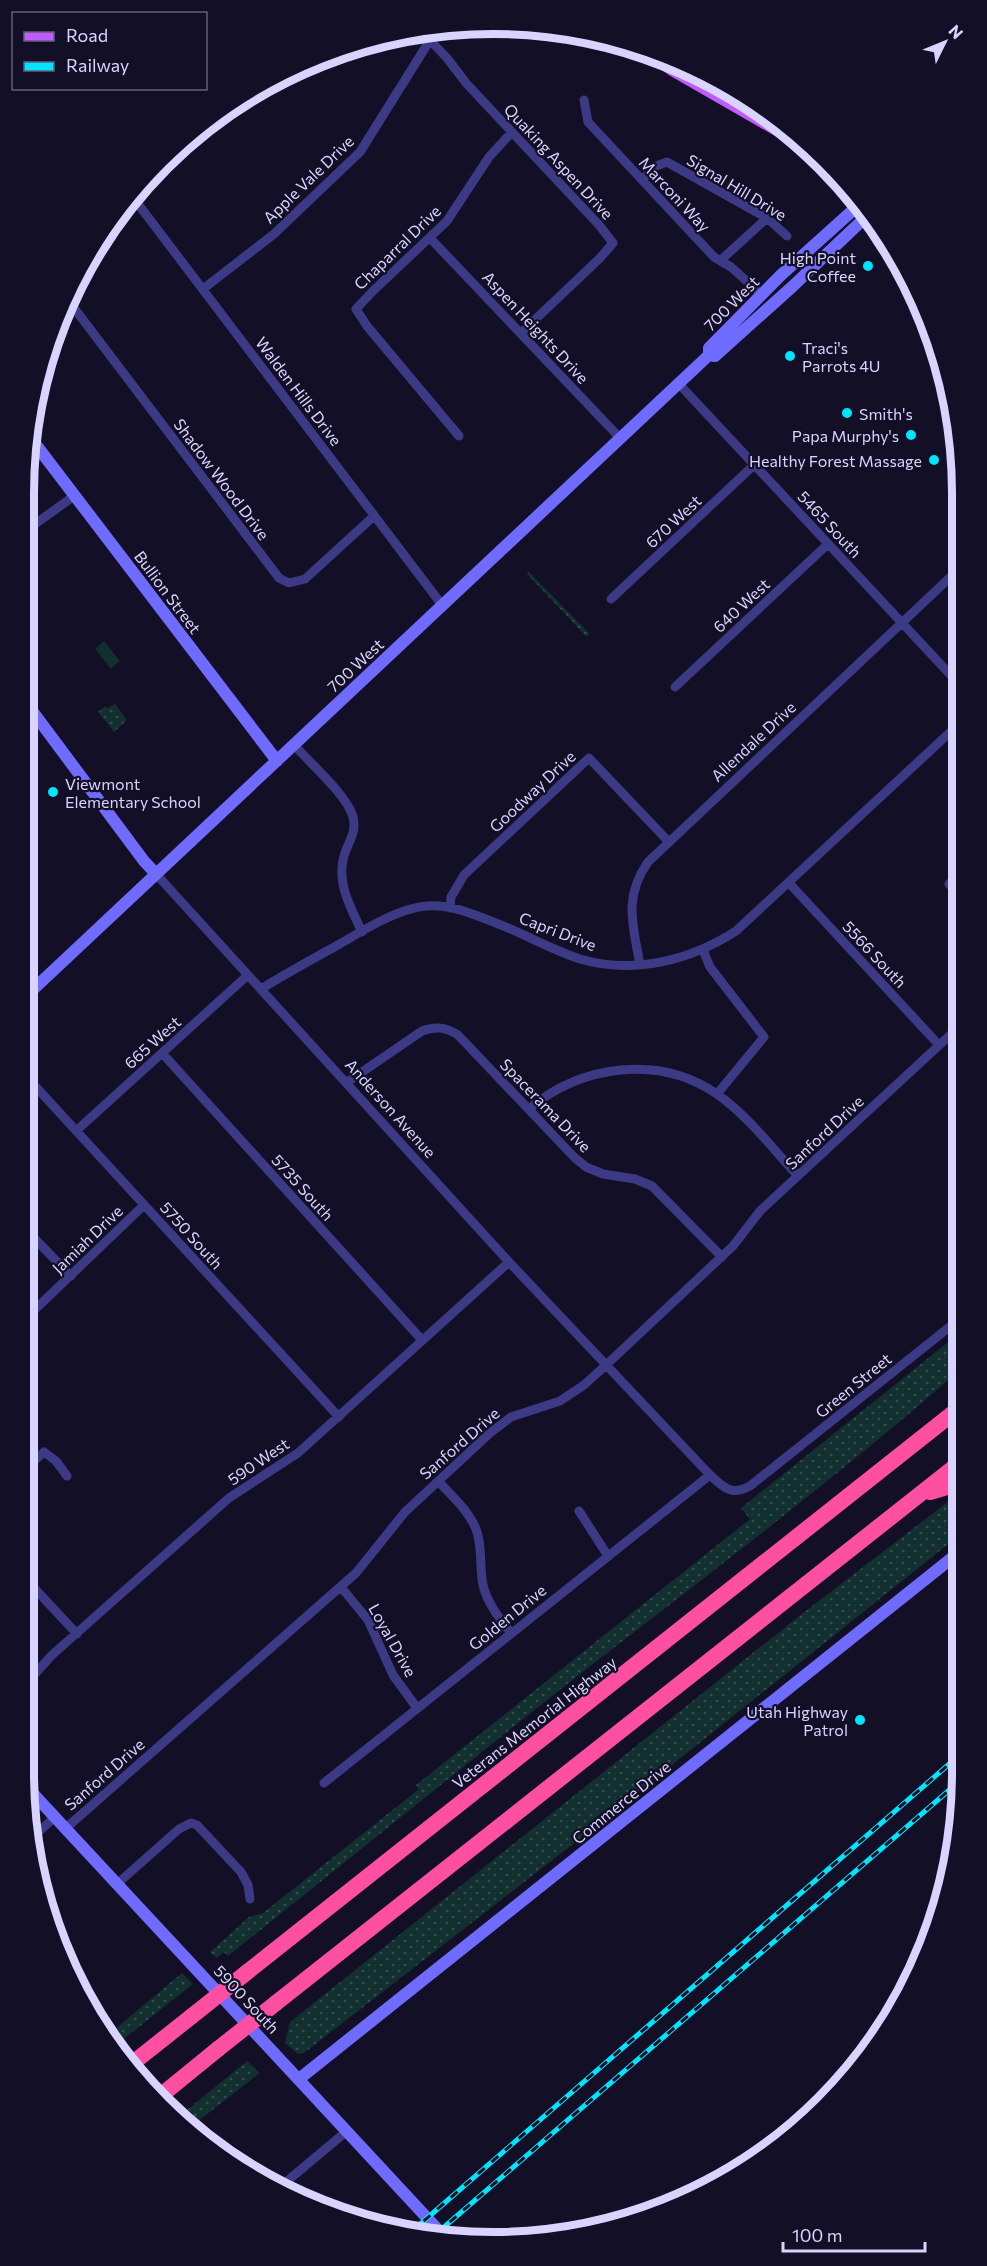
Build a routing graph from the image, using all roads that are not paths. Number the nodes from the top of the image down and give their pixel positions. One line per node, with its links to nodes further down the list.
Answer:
1 (430, 40): 5 (street, Quaking Aspen Drive); 14 (street, Apple Vale Drive)
2 (691, 79): 4 (main road)
3 (584, 100): 6 (street, Marconi Way)
4 (758, 118)
5 (512, 132): 12 (street, Chaparral Drive); 17 (street, Quaking Aspen Drive)
6 (642, 180): 9 (street, Signal Hill Drive); 13 (street, Marconi Way)
7 (138, 203): 14 (street, Walden Hills Drive)
8 (854, 209): 15 (street, 700 West)
9 (767, 218): 11 (street, Signal Hill Drive); 13 (street)
10 (862, 220): 18 (street, 700 West)
11 (787, 236)
12 (430, 237): 17 (street, Aspen Heights Drive); 20 (street, Chaparral Drive)
13 (721, 260): 15 (street, Marconi Way)
14 (203, 289): 25 (street, Walden Hills Drive)
15 (762, 295): 18 (street, 700 West)
16 (74, 308): 25 (street, Shadow Wood Drive)
17 (521, 333): 21 (street, Aspen Heights Drive)
18 (709, 355): 19 (street, 700 West)
19 (678, 384): 21 (street, 700 West); 23 (street, 5465 South)
20 (459, 436)
21 (620, 438): 30 (street, 700 West)
22 (37, 446): 24 (street, Bullion Street)
23 (754, 465): 27 (street, 5465 South); 29 (street, 670 West)
24 (74, 496): 26 (street); 37 (street, Bullion Street)
25 (374, 516): 30 (street, Walden Hills Drive)
26 (34, 525)
27 (828, 544): 31 (street, 5465 South); 33 (street, 640 West)
28 (952, 576): 31 (street, Allendale Drive)
29 (611, 599)
30 (442, 605): 36 (street, 700 West)
31 (902, 623): 32 (street, 5465 South); 38 (street, Allendale Drive)
32 (952, 676)
33 (675, 687)
34 (34, 713): 39 (street, Anderson Avenue)
35 (952, 730): 40 (street, Capri Drive)
36 (294, 745): 37 (street, 700 West); 42 (street)
37 (277, 761): 39 (street, 700 West)
38 (668, 840): 41 (street, Goodway Drive); 44 (street, Allendale Drive)
39 (156, 874): 45 (street, Anderson Avenue); 46 (street, 700 West)
40 (789, 883): 43 (street, Capri Drive); 49 (street, 5566 South)
41 (450, 908): 42 (street, Capri Drive); 44 (street, Capri Drive)
42 (362, 932): 47 (street, Capri Drive)
43 (703, 950): 44 (street, Capri Drive); 53 (street)
44 (640, 965)
45 (248, 975): 47 (street, Anderson Avenue); 50 (street, 665 West)
46 (34, 989)
47 (261, 989): 51 (street, Anderson Avenue)
48 (952, 1033): 49 (street, Sanford Drive)
49 (939, 1045): 56 (street, Sanford Drive)
50 (162, 1053): 55 (street, 665 West); 64 (street, 5735 South)
51 (346, 1083): 54 (street, Spacerama Drive); 60 (street, Anderson Avenue)
52 (34, 1085): 55 (street, 5750 South)
53 (717, 1094): 54 (street); 56 (street)
54 (529, 1109): 59 (street, Spacerama Drive)
55 (76, 1131): 57 (street, 5750 South)
56 (798, 1176): 59 (street, Sanford Drive)
57 (144, 1205): 61 (street, Jamiah Drive); 67 (street, 5750 South)
58 (34, 1238): 61 (street)
59 (722, 1257): 65 (street, Sanford Drive)
60 (508, 1262): 64 (street, 590 West); 65 (street, Anderson Avenue)
61 (71, 1276): 62 (street, Jamiah Drive)
62 (34, 1311)
63 (952, 1325): 72 (street, Green Street)
64 (422, 1340): 67 (street, 590 West)
65 (605, 1366): 70 (street, Anderson Avenue); 73 (street, Sanford Drive)
66 (952, 1411): 92 (highway, Veterans Memorial Highway, bridge)
67 (339, 1417): 82 (street, 590 West)
68 (34, 1461): 71 (street)
69 (952, 1469): 75 (highway)
70 (710, 1475): 72 (street, Anderson Avenue); 77 (street, Golden Drive)
71 (68, 1476)
72 (764, 1476)
73 (438, 1481): 79 (street, Sanford Drive); 81 (street)
74 (952, 1485): 75 (highway)
75 (920, 1495): 94 (highway, bridge)
76 (579, 1511): 77 (street)
77 (608, 1556): 81 (street, Golden Drive)
78 (952, 1558): 93 (street, Commerce Drive)
79 (341, 1587): 84 (street, Loyal Drive); 88 (street, Sanford Drive)
80 (34, 1588): 82 (street)
81 (511, 1633): 84 (street, Golden Drive)
82 (77, 1634): 83 (street, 590 West)
83 (34, 1674)
84 (417, 1708): 85 (street, Golden Drive)
85 (324, 1783)
86 (35, 1795): 87 (street, 5900 South)
87 (55, 1817): 88 (street, 5900 South); 89 (street, Sanford Drive)
88 (66, 1828): 90 (street, 5900 South)
89 (38, 1832)
90 (117, 1884): 91 (street); 93 (street, 5900 South)
91 (250, 1899)
92 (136, 2060)
93 (299, 2079): 95 (street, 5900 South)
94 (165, 2092)
95 (347, 2131): 96 (street); 97 (street, 5900 South)
96 (286, 2182)
97 (437, 2228)

